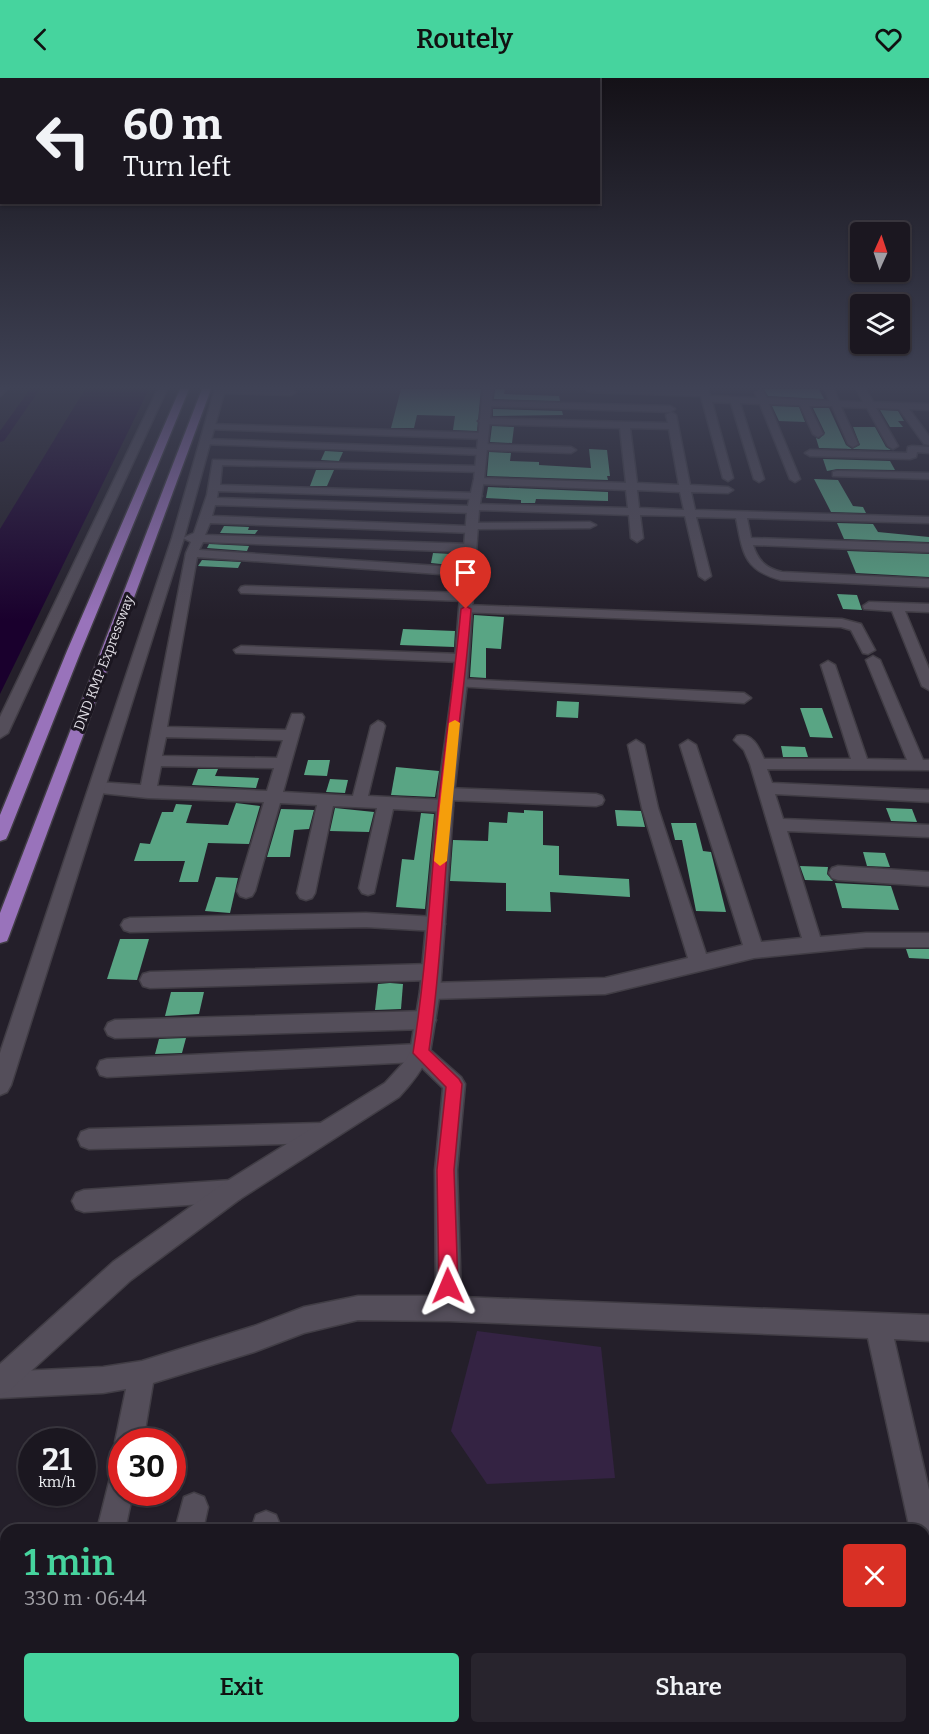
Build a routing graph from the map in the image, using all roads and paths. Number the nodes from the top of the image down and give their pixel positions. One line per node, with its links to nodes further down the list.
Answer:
1 (126, 466): 55 (street)
2 (152, 466): 77 (highway, DND KMP Expressway)
3 (186, 466): 85 (highway, DND KMP Expressway)
4 (217, 466): 14 (street)
5 (255, 466): 20 (street)
6 (382, 466): 20 (street)
7 (630, 466): 21 (street)
8 (681, 466): 22 (street)
9 (725, 466): 17 (street)
10 (755, 466): 18 (street)
11 (790, 466): 19 (street)
12 (199, 468): 14 (street); 32 (street)
13 (479, 468): 20 (street); 20 (street); 21 (street); 24 (street); 25 (street); 28 (street); 30 (street); 35 (street)
14 (217, 470): 24 (street)
15 (837, 474): 16 (street)
16 (929, 476)
17 (728, 478)
18 (759, 478)
19 (795, 479)
20 (377, 480): 24 (street)
21 (632, 488): 22 (street); 25 (street)
22 (685, 490): 23 (street); 26 (street)
23 (728, 490)
24 (211, 495): 28 (street)
25 (636, 512): 26 (street); 33 (street)
26 (690, 514): 27 (street); 39 (street)
27 (741, 515): 29 (street); 34 (street)
28 (204, 519): 31 (street)
29 (929, 520)
30 (590, 525)
31 (200, 537): 32 (street); 35 (street); 37 (street)
32 (178, 538): 65 (street)
33 (637, 538)
34 (747, 541): 36 (street); 40 (street)
35 (470, 548): 38 (street)
36 (929, 548)
37 (192, 553): 38 (street); 54 (street)
38 (468, 572): 42 (street)
39 (705, 576)
40 (929, 583)
41 (245, 590): 42 (street)
42 (466, 603): 47 (street); 64 (street)
43 (869, 606): 44 (street)
44 (897, 607): 45 (street); 50 (street)
45 (929, 608)
46 (241, 650): 47 (street)
47 (461, 658): 49 (street)
48 (828, 665): 62 (street)
49 (460, 683): 51 (street); 70 (street)
50 (929, 686)
51 (744, 698)
52 (297, 717): 56 (street)
53 (378, 726): 73 (street)
54 (160, 732): 56 (street); 60 (street)
55 (0, 733)
56 (291, 735): 61 (street)
57 (742, 740): 63 (street)
58 (636, 745): 89 (street)
59 (688, 745): 88 (street)
60 (154, 761): 61 (street); 67 (street)
61 (283, 763): 69 (street)
62 (860, 763): 63 (street); 64 (street)
63 (758, 764): 66 (street)
64 (923, 765)
65 (97, 788): 67 (street); 96 (street)
66 (766, 788): 68 (street); 75 (street)
67 (148, 792): 69 (street)
68 (929, 796)
69 (272, 799): 72 (street); 81 (street)
70 (445, 800): 71 (street); 74 (street); 83 (street)
71 (596, 800)
72 (326, 801): 73 (street); 82 (street)
73 (359, 802): 74 (street)
74 (386, 803): 80 (street)
75 (776, 825): 76 (street); 87 (street)
76 (929, 831)
77 (0, 835)
78 (838, 873): 79 (street)
79 (929, 879)
80 (368, 888)
81 (246, 891)
82 (306, 893)
83 (436, 924): 84 (street); 91 (street)
84 (130, 925)
85 (0, 936)
86 (929, 940): 87 (street)
87 (813, 944): 88 (street)
88 (754, 950): 89 (street)
89 (699, 962): 91 (street)
90 (150, 980): 91 (street)
91 (430, 981): 92 (street)
92 (426, 1020): 93 (street); 94 (street)
93 (115, 1029)
94 (420, 1053): 95 (street); 97 (street); 101 (street)
95 (107, 1068)
96 (0, 1085)
97 (322, 1133): 98 (street); 99 (street)
98 (89, 1139)
99 (232, 1191): 100 (street); 105 (street)
100 (84, 1201)
101 (449, 1309): 102 (street); 104 (street)
102 (878, 1326): 103 (street); 109 (street)
103 (929, 1328)
104 (142, 1374): 105 (street); 106 (street)
105 (0, 1383)
106 (132, 1428)
107 (116, 1506): 108 (street)
108 (112, 1524)
109 (923, 1524)

